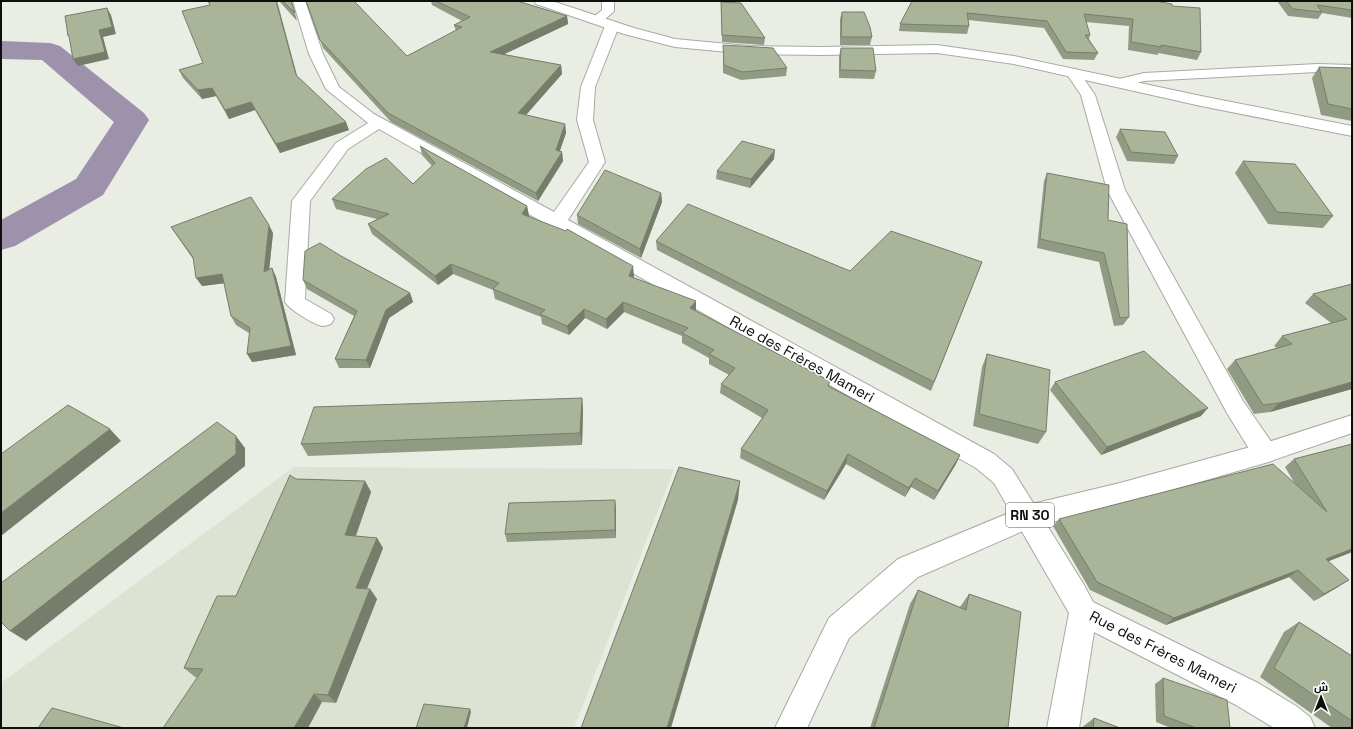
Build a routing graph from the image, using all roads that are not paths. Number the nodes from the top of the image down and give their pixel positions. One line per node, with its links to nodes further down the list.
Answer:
1 (300, 1): 9 (street, Rue des Frères Mameri)
2 (540, 1): 4 (street)
3 (608, 1): 4 (street)
4 (596, 20): 5 (street)
5 (612, 26): 7 (street); 11 (street)
6 (1352, 69): 8 (street)
7 (1073, 73): 8 (street); 14 (street)
8 (1120, 83): 10 (street)
9 (378, 123): 11 (street, Rue des Frères Mameri); 12 (street)
10 (1352, 131)
11 (557, 222): 15 (street, Rue des Frères Mameri)
12 (324, 319)
13 (1352, 424): 14 (street, RN 30)
14 (1265, 453): 15 (street, RN 30)
15 (1028, 516): 16 (street, Rue des Frères Mameri); 18 (street, RN 30)
16 (1083, 612): 17 (street, Rue des Frères Mameri); 19 (street)
17 (1290, 724)
18 (791, 728)
19 (1062, 728)

